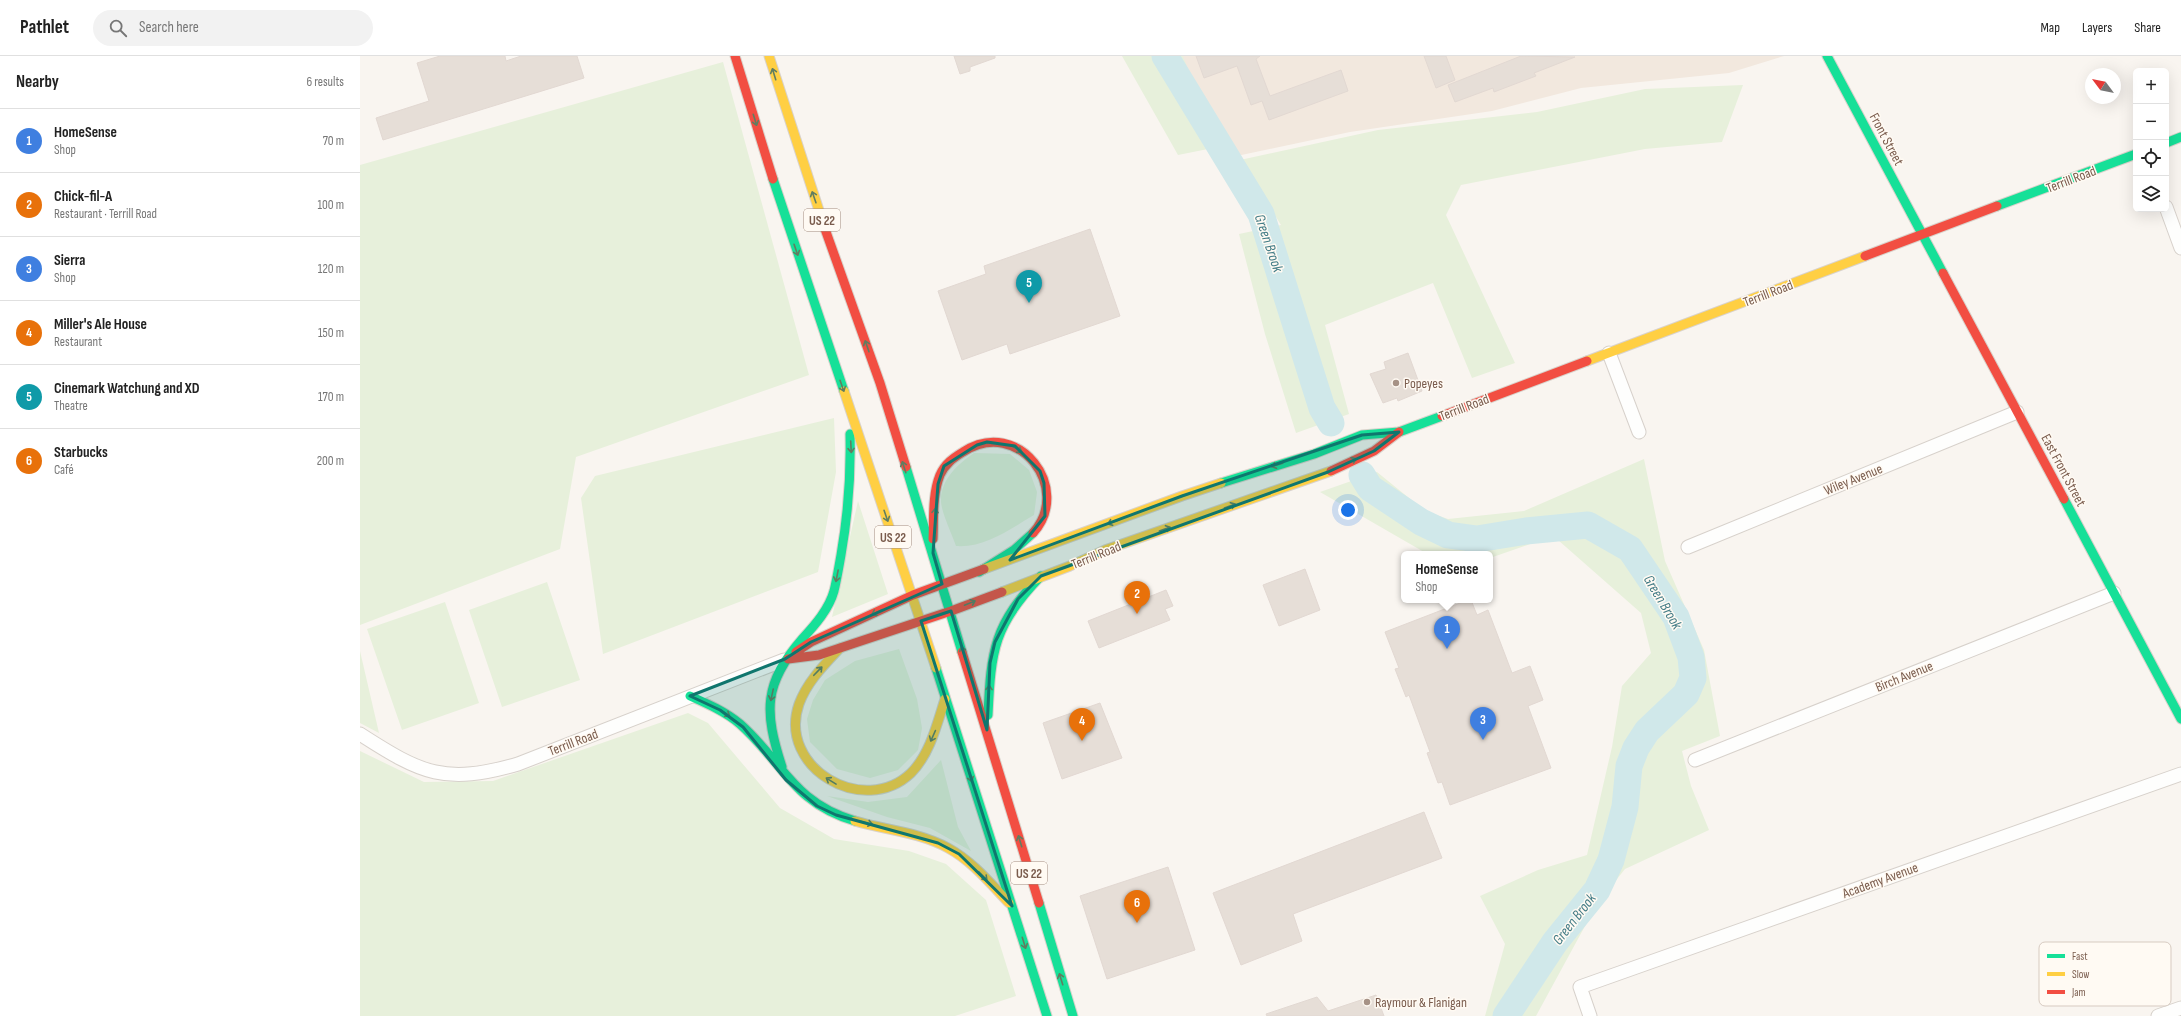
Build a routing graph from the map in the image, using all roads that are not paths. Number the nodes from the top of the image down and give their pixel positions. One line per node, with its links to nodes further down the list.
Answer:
1 (735, 56): 11 (main road, US 22, one-way to 11)
2 (769, 56): 16 (main road, US 22, one-way to 2)
3 (1827, 56): 8 (main road, Front Street)
4 (2181, 137): 5 (main road)
5 (2169, 142)
6 (2133, 155): 8 (main road, Terrill Road)
7 (2168, 212): 9 (street)
8 (1922, 234): 10 (main road, Terrill Road); 12 (main road, East Front Street)
9 (2181, 248)
10 (1609, 353): 13 (main road, Terrill Road); 14 (street)
11 (849, 408): 21 (main road, US 22, one-way to 21); 25 (main road, one-way to 25)
12 (2017, 412): 15 (street, Wiley Avenue); 20 (main road, East Front Street)
13 (1399, 432): 17 (main road, Terrill Road, one-way to 17); 18 (main road, Terrill Road, one-way to 13)
14 (1639, 432)
15 (1688, 547)
16 (933, 552): 17 (main road, one-way to 17); 19 (main road, US 22)
17 (978, 572): 19 (main road, Terrill Road)
18 (1041, 576): 22 (main road, Terrill Road, one-way to 18); 29 (main road, one-way to 18)
19 (942, 584): 21 (main road, Terrill Road); 22 (main road, US 22)
20 (2114, 592): 28 (main road, East Front Street); 31 (street, Birch Avenue)
21 (913, 595): 23 (main road, US 22); 25 (main road, Terrill Road, one-way to 25)
22 (950, 611): 23 (main road, Terrill Road); 29 (main road, US 22, one-way to 22)
23 (921, 621): 24 (main road, Terrill Road); 27 (main road, US 22)
24 (840, 648): 25 (main road, Terrill Road); 27 (main road, one-way to 24)
25 (786, 659): 26 (street, Terrill Road); 33 (main road, one-way to 33)
26 (690, 696): 30 (street, Terrill Road); 33 (main road, one-way to 33)
27 (946, 699): 34 (main road, US 22, one-way to 34)
28 (2181, 719)
29 (987, 730): 37 (main road, US 22, one-way to 29)
30 (360, 734)
31 (1695, 760)
32 (2181, 774): 38 (street, Academy Avenue)
33 (786, 780): 34 (main road, one-way to 34)
34 (1012, 906): 36 (main road, US 22, one-way to 36)
35 (2181, 1008): 39 (street)
36 (1047, 1016)
37 (1073, 1016)
38 (1590, 1016)
39 (2158, 1016)

